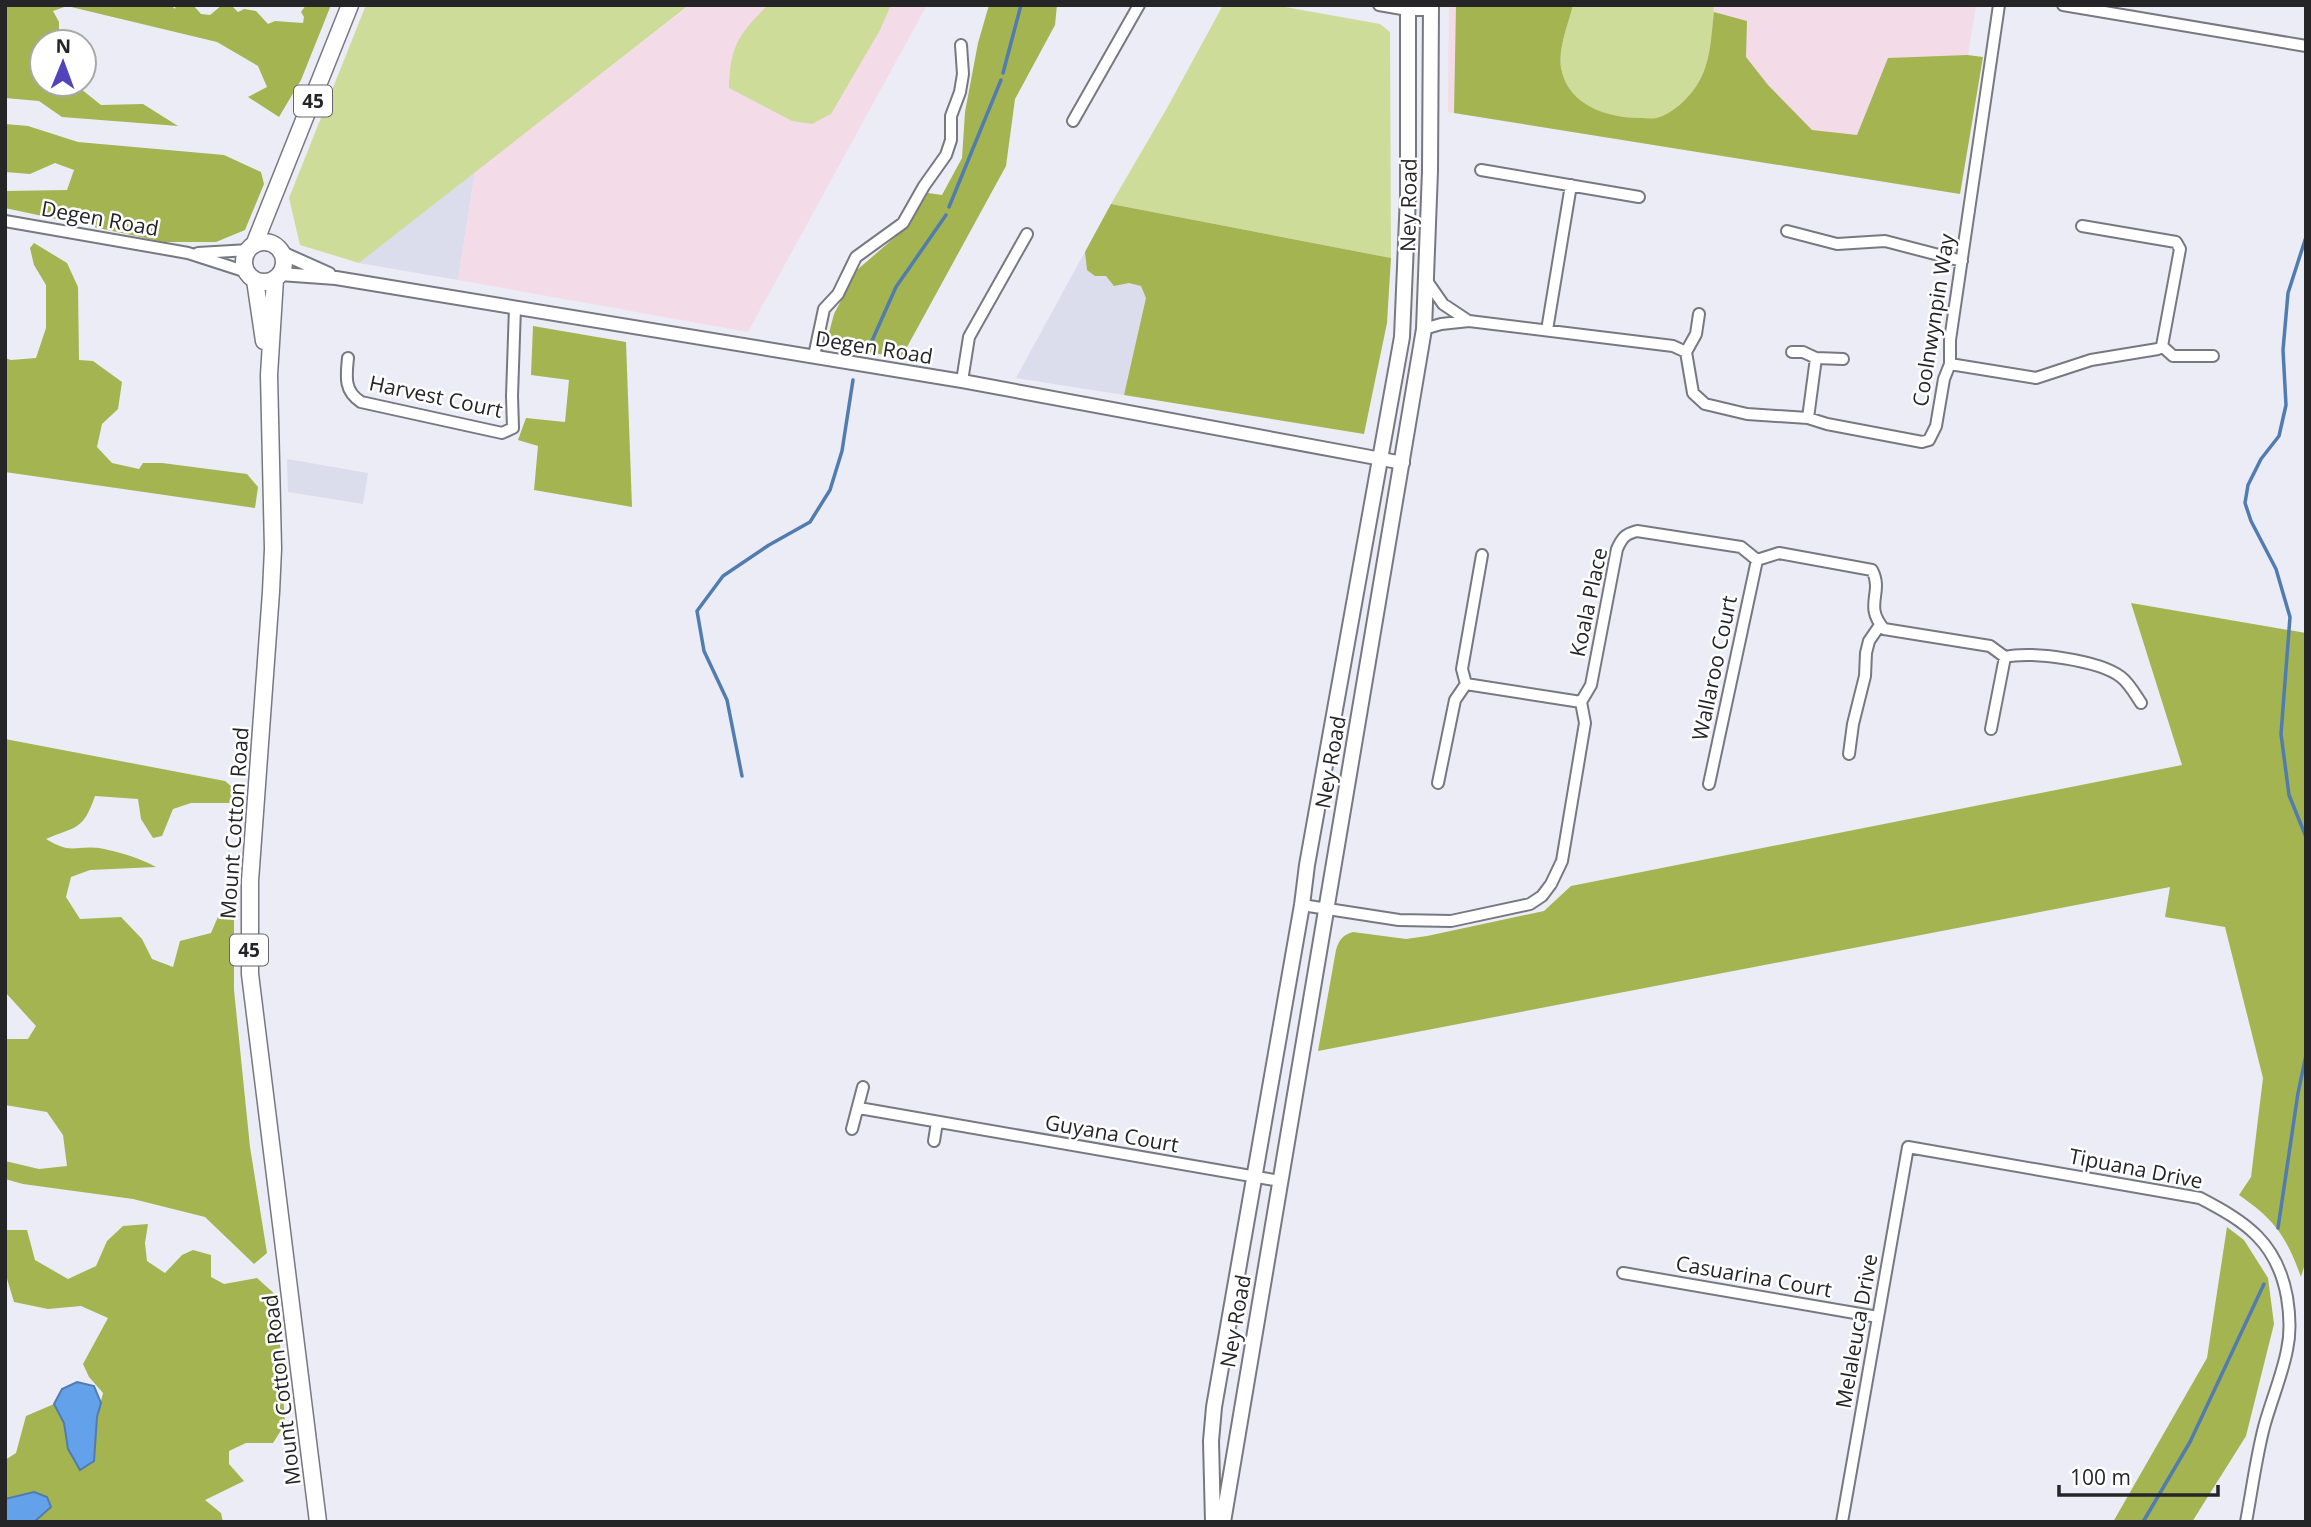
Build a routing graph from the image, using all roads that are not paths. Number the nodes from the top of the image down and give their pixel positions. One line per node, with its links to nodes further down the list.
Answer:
1 (350, 5): 13 (main road, 45)
2 (1139, 5): 10 (street)
3 (1379, 5): 6 (street)
4 (2000, 5): 22 (street, Coolnwynpin Way)
5 (2063, 5): 9 (street)
6 (1408, 8): 7 (street); 44 (main road, Ney Road)
7 (1431, 8): 26 (main road, Ney Road)
8 (961, 45): 35 (street)
9 (2306, 46)
10 (1073, 121)
11 (1480, 170): 12 (street)
12 (1570, 185): 14 (street); 31 (street)
13 (274, 197): 19 (main road, 45); 20 (main road, 45)
14 (1639, 197)
15 (5, 221): 21 (street, Degen Road)
16 (2082, 226): 32 (street)
17 (1787, 231): 22 (street)
18 (1027, 234): 42 (street)
19 (251, 248): 20 (main road); 21 (street, Degen Road); 23 (main road, 45)
20 (279, 249): 24 (main road, 45); 25 (street, Degen Road)
21 (188, 253): 23 (street, Degen Road)
22 (1962, 261): 40 (street, Coolnwynpin Way)
23 (251, 276): 24 (main road); 41 (main road, Mount Cotton Road / 45)
24 (278, 276): 25 (street, Degen Road); 41 (main road, Mount Cotton Road / 45)
25 (336, 278): 27 (street, Degen Road)
26 (1427, 281): 29 (street); 30 (main road, Ney Road)
27 (515, 307): 35 (street, Degen Road); 37 (street, Harvest Court)
28 (1699, 314): 33 (street)
29 (1469, 321): 30 (street); 31 (street)
30 (1424, 329): 45 (main road, Ney Road)
31 (1547, 330): 33 (street)
32 (2162, 346): 36 (street); 40 (street)
33 (1686, 352): 43 (street, Coolnwynpin Way)
34 (1792, 352): 38 (street)
35 (814, 356): 42 (street, Degen Road)
36 (2213, 356)
37 (348, 358)
38 (1816, 358): 39 (street); 43 (street)
39 (1843, 359)
40 (1950, 364): 43 (street, Coolnwynpin Way)
41 (269, 375): 69 (main road, Mount Cotton Road / 45)
42 (962, 381): 44 (street, Degen Road)
43 (1808, 418)
44 (1380, 458): 45 (street, Degen Road); 57 (main road, Ney Road)
45 (1403, 463): 58 (main road, Ney Road)
46 (1482, 555): 50 (street)
47 (1757, 560): 48 (street); 51 (street, Koala Place); 56 (street, Wallaroo Court)
48 (1880, 625): 49 (street); 54 (street)
49 (2004, 657): 52 (street); 53 (street)
50 (1466, 684): 51 (street); 55 (street)
51 (1581, 702): 58 (street, Koala Place)
52 (2141, 703)
53 (1991, 729)
54 (1849, 754)
55 (1438, 783)
56 (1709, 784)
57 (1303, 905): 58 (street, Koala Place); 65 (main road, Ney Road)
58 (1326, 909): 66 (main road, Ney Road)
59 (863, 1087): 60 (street)
60 (859, 1108): 61 (street, Guyana Court); 62 (street)
61 (937, 1122): 63 (street); 65 (street, Guyana Court)
62 (852, 1129)
63 (934, 1141)
64 (1908, 1147): 68 (street, Melaleuca Drive); 73 (street, Tipuana Drive)
65 (1255, 1177): 66 (street, Guyana Court); 70 (main road, Ney Road)
66 (1280, 1181): 71 (main road, Ney Road)
67 (1623, 1273): 68 (street, Casuarina Court)
68 (1878, 1317): 72 (street, Melaleuca Drive)
69 (318, 1522)
70 (1213, 1522)
71 (1223, 1522)
72 (1842, 1522)
73 (2246, 1522)

